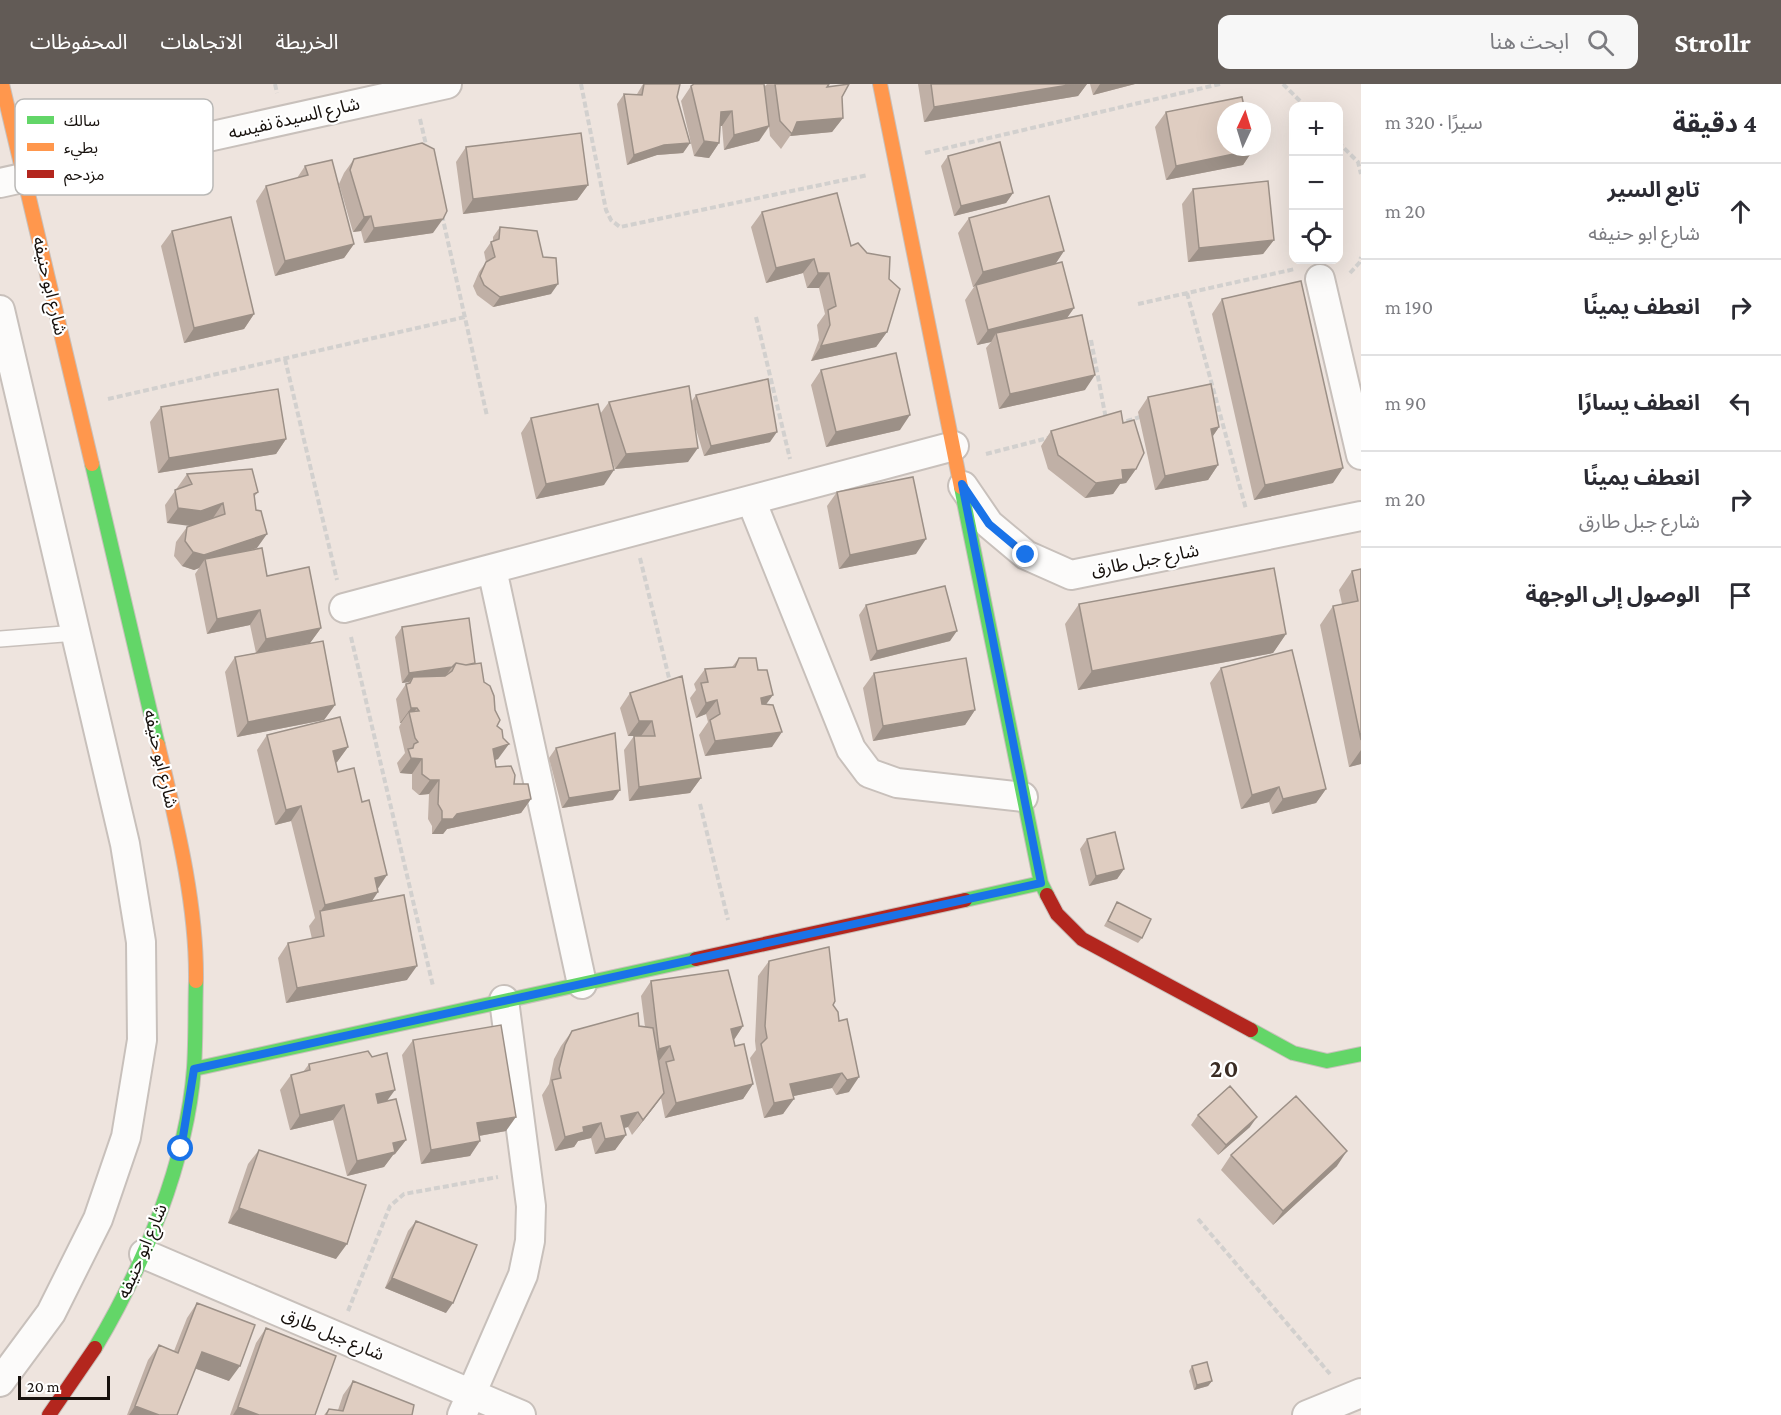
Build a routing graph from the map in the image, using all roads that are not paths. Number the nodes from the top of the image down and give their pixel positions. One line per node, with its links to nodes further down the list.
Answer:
1 (2, 84): 5 (street, شارع ابو حنيفه)
2 (447, 84): 4 (street, شارع السيدة نفيسه)
3 (880, 84): 10 (street)
4 (213, 136)
5 (12, 181)
6 (16, 195): 22 (street, شارع ابو حنيفه)
7 (1320, 279): 9 (street)
8 (0, 310): 15 (street)
9 (1361, 455)
10 (957, 464): 11 (street); 12 (street, شارع جبل طارق); 17 (street)
11 (751, 500): 13 (street); 17 (street)
12 (1361, 516)
13 (492, 569): 14 (street); 19 (street)
14 (344, 608)
15 (76, 633): 16 (lane); 24 (street)
16 (0, 639)
17 (1023, 796): 18 (street)
18 (1041, 883): 19 (street); 21 (street)
19 (582, 984): 20 (street)
20 (504, 1000): 22 (street); 26 (street)
21 (1361, 1054)
22 (194, 1069): 23 (street, شارع ابو حنيفه)
23 (144, 1254): 26 (street, شارع جبل طارق); 27 (street, شارع ابو حنيفه)
24 (0, 1382)
25 (1356, 1395): 29 (street)
26 (467, 1404): 28 (street, شارع جبل طارق)
27 (49, 1415)
28 (521, 1415)
29 (1307, 1415)

